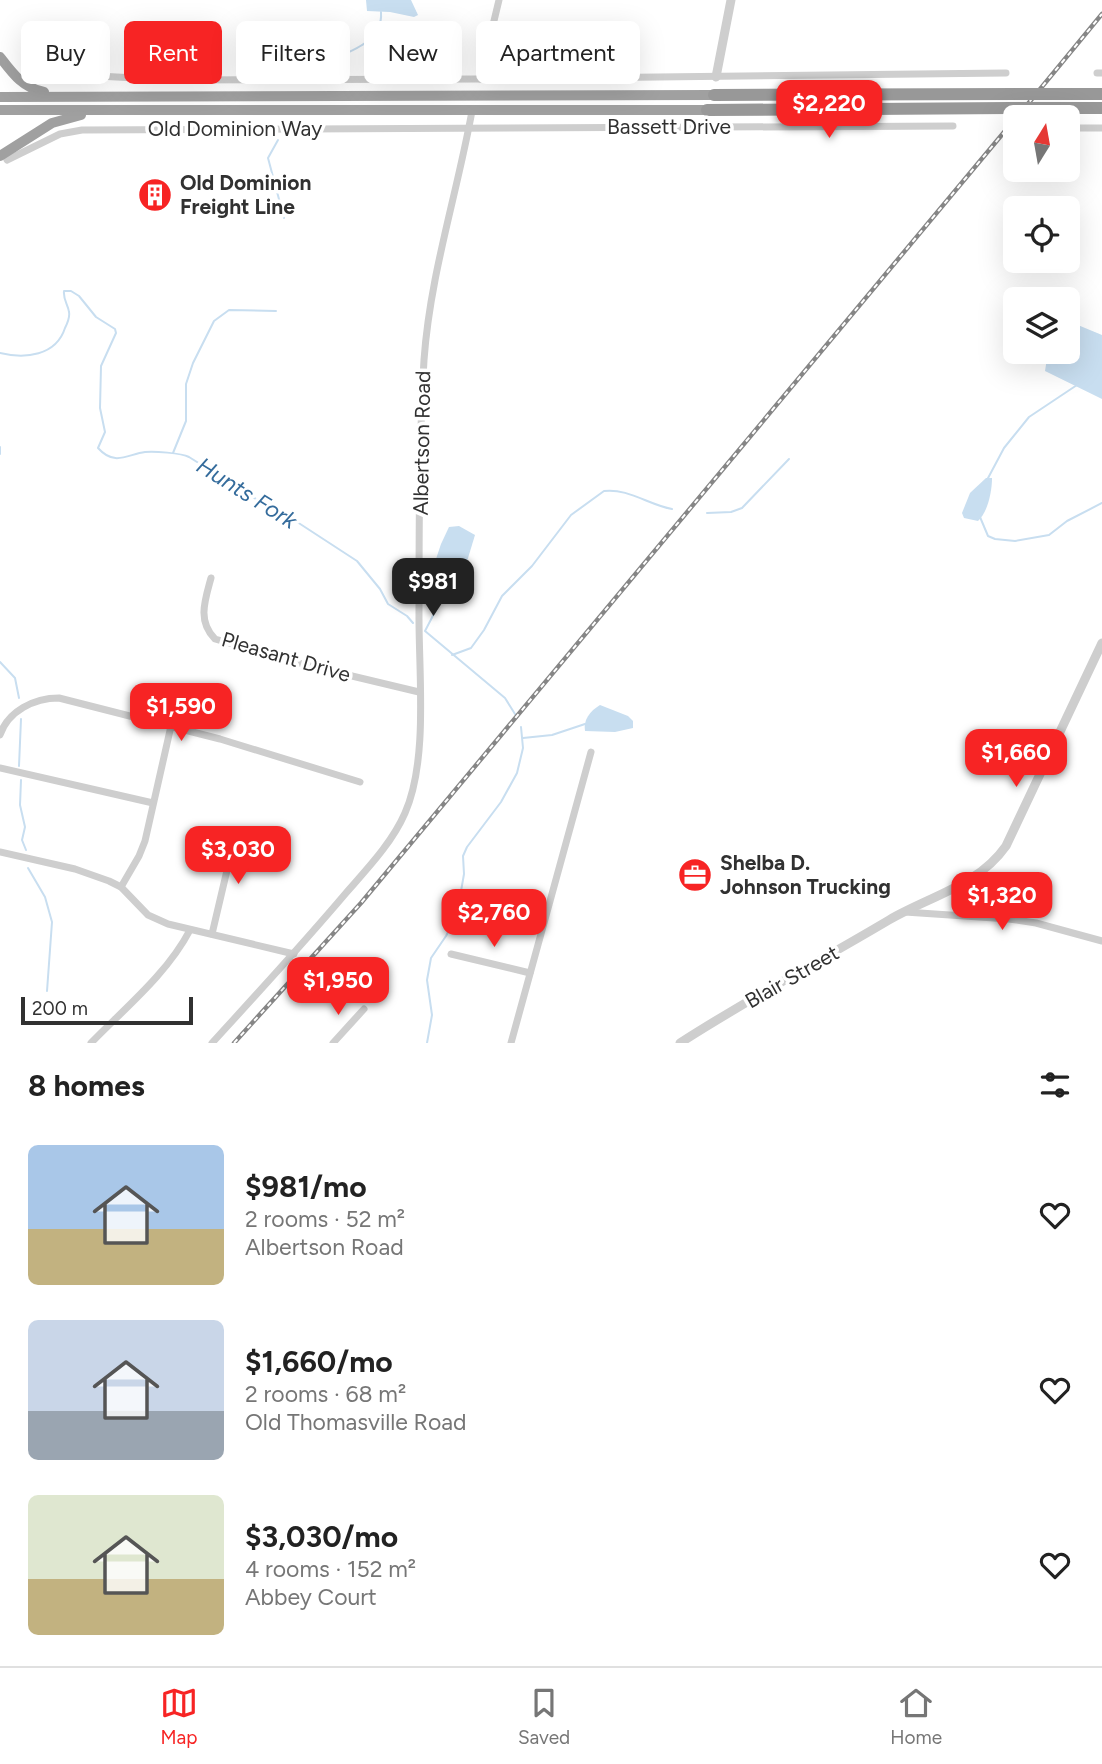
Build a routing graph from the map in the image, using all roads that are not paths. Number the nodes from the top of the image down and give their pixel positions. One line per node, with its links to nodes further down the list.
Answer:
1 (499, 0): 3 (street)
2 (731, 0): 7 (street)
3 (494, 21)
4 (0, 57): 12 (highway)
5 (1006, 73): 7 (street)
6 (110, 77): 9 (street)
7 (716, 77): 8 (street)
8 (640, 78)
9 (476, 79)
10 (1102, 94): 11 (highway, bridge)
11 (714, 95): 12 (highway)
12 (75, 96): 13 (highway)
13 (0, 97)
14 (1102, 108): 17 (highway, bridge)
15 (0, 110): 16 (highway)
16 (148, 110): 18 (highway); 23 (highway)
17 (707, 110): 18 (highway)
18 (472, 111): 20 (street, Albertson Road)
19 (953, 126): 20 (street, Bassett Drive)
20 (469, 128): 23 (street, Old Dominion Way); 26 (street, Albertson Road)
21 (1080, 128): 22 (street)
22 (1102, 128)
23 (2, 159)
24 (211, 578): 26 (street, Pleasant Drive)
25 (1102, 643): 36 (street, Blair Street)
26 (419, 692): 40 (street, Albertson Road)
27 (171, 726): 28 (street); 31 (street); 32 (street)
28 (0, 736)
29 (591, 752): 42 (street)
30 (0, 768): 32 (street)
31 (360, 782)
32 (153, 803): 35 (street)
33 (236, 832): 38 (street)
34 (0, 852): 35 (street)
35 (121, 887): 37 (street)
36 (904, 912): 39 (street); 48 (street, Blair Street)
37 (190, 930): 38 (street); 44 (street)
38 (212, 934): 40 (street)
39 (1102, 941)
40 (294, 954): 45 (street, Albertson Road)
41 (451, 954): 42 (street)
42 (530, 972): 47 (street)
43 (364, 1009): 46 (street)
44 (91, 1043)
45 (212, 1043)
46 (333, 1043)
47 (512, 1043)
48 (680, 1043)

